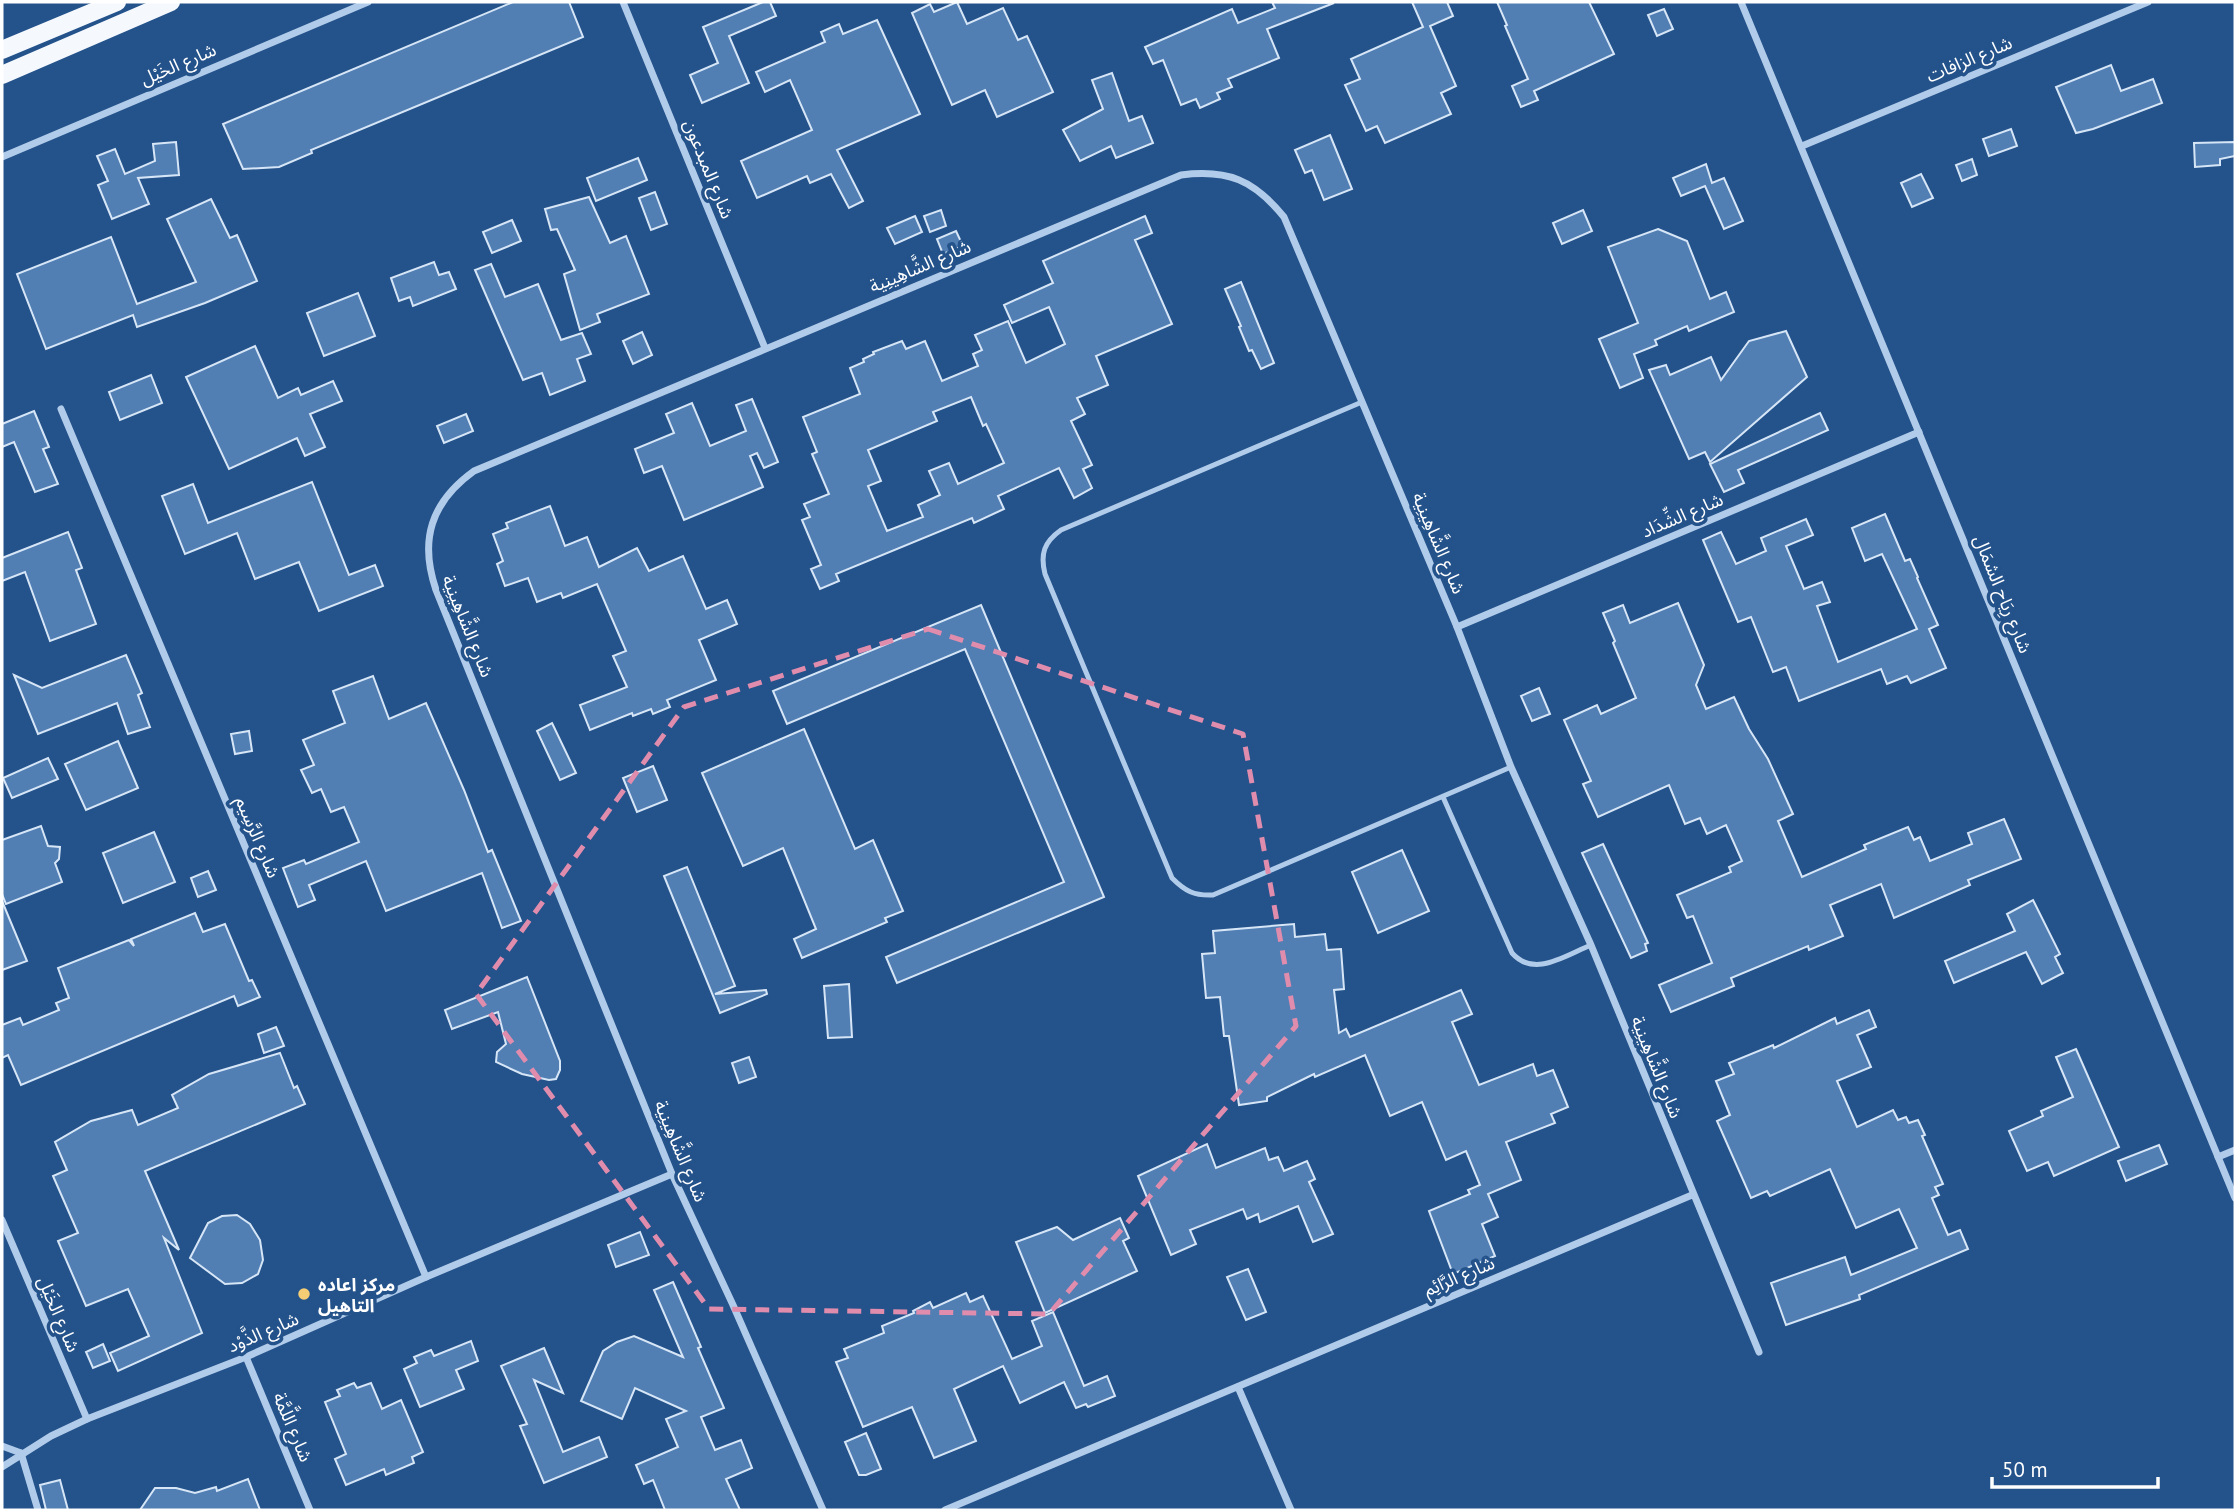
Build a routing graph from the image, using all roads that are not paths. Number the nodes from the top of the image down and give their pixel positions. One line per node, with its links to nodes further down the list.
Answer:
1 (117, 2): 7 (main road)
2 (171, 2): 8 (main road)
3 (368, 2): 10 (street, شارع الخَيْل)
4 (623, 2): 11 (street, شارع المبدعون)
5 (1741, 2): 9 (street, شارع رِيَاح الشمَال)
6 (2148, 2): 9 (street, شارع الزافات)
7 (2, 50)
8 (2, 75)
9 (1802, 146): 14 (street, شارع رِيَاح الشمَال)
10 (2, 157)
11 (765, 348): 12 (street, شارع الشَّاهِينِية); 21 (street, شارع الشَّاهِينِية)
12 (1362, 402): 15 (street, شارع الشَّاهِينِية); 17 (lane)
13 (61, 409): 25 (street, شارع الرَّسِيم)
14 (1919, 432): 15 (street, شارع الشِّدَاد); 20 (street, شارع رِيَاح الشمَال)
15 (1457, 627): 16 (street, شارع الشَّاهِينِية)
16 (1511, 767): 17 (lane); 18 (street, شارع الشَّاهِينِية)
17 (1443, 797): 18 (lane)
18 (1591, 945): 22 (street, شارع الشَّاهِينِية)
19 (2235, 1150): 20 (street)
20 (2218, 1157): 23 (street, شارع رِيَاح الشمَال)
21 (673, 1174): 25 (street, شارع الذَّوْد); 35 (street, شارع الشَّاهِينِية)
22 (1692, 1195): 26 (street, شارع الشَّاهِينِية); 28 (street, شارع الرَّائِم)
23 (2235, 1198)
24 (2, 1220): 29 (street, شارع الخَيْل)
25 (426, 1277): 27 (street, شارع الذَّوْد)
26 (1759, 1352)
27 (246, 1357): 29 (street, شارع الذَّوْد); 34 (street, شارع اللَّمَّة)
28 (1238, 1387): 36 (street, شارع الرَّائِم); 37 (street)
29 (87, 1419): 31 (street, شارع الذَّوْد)
30 (2, 1446): 31 (street)
31 (22, 1453): 32 (street, شارع الذَّوْد); 33 (street)
32 (2, 1467)
33 (38, 1510)
34 (310, 1510)
35 (823, 1510)
36 (946, 1510)
37 (1291, 1510)

